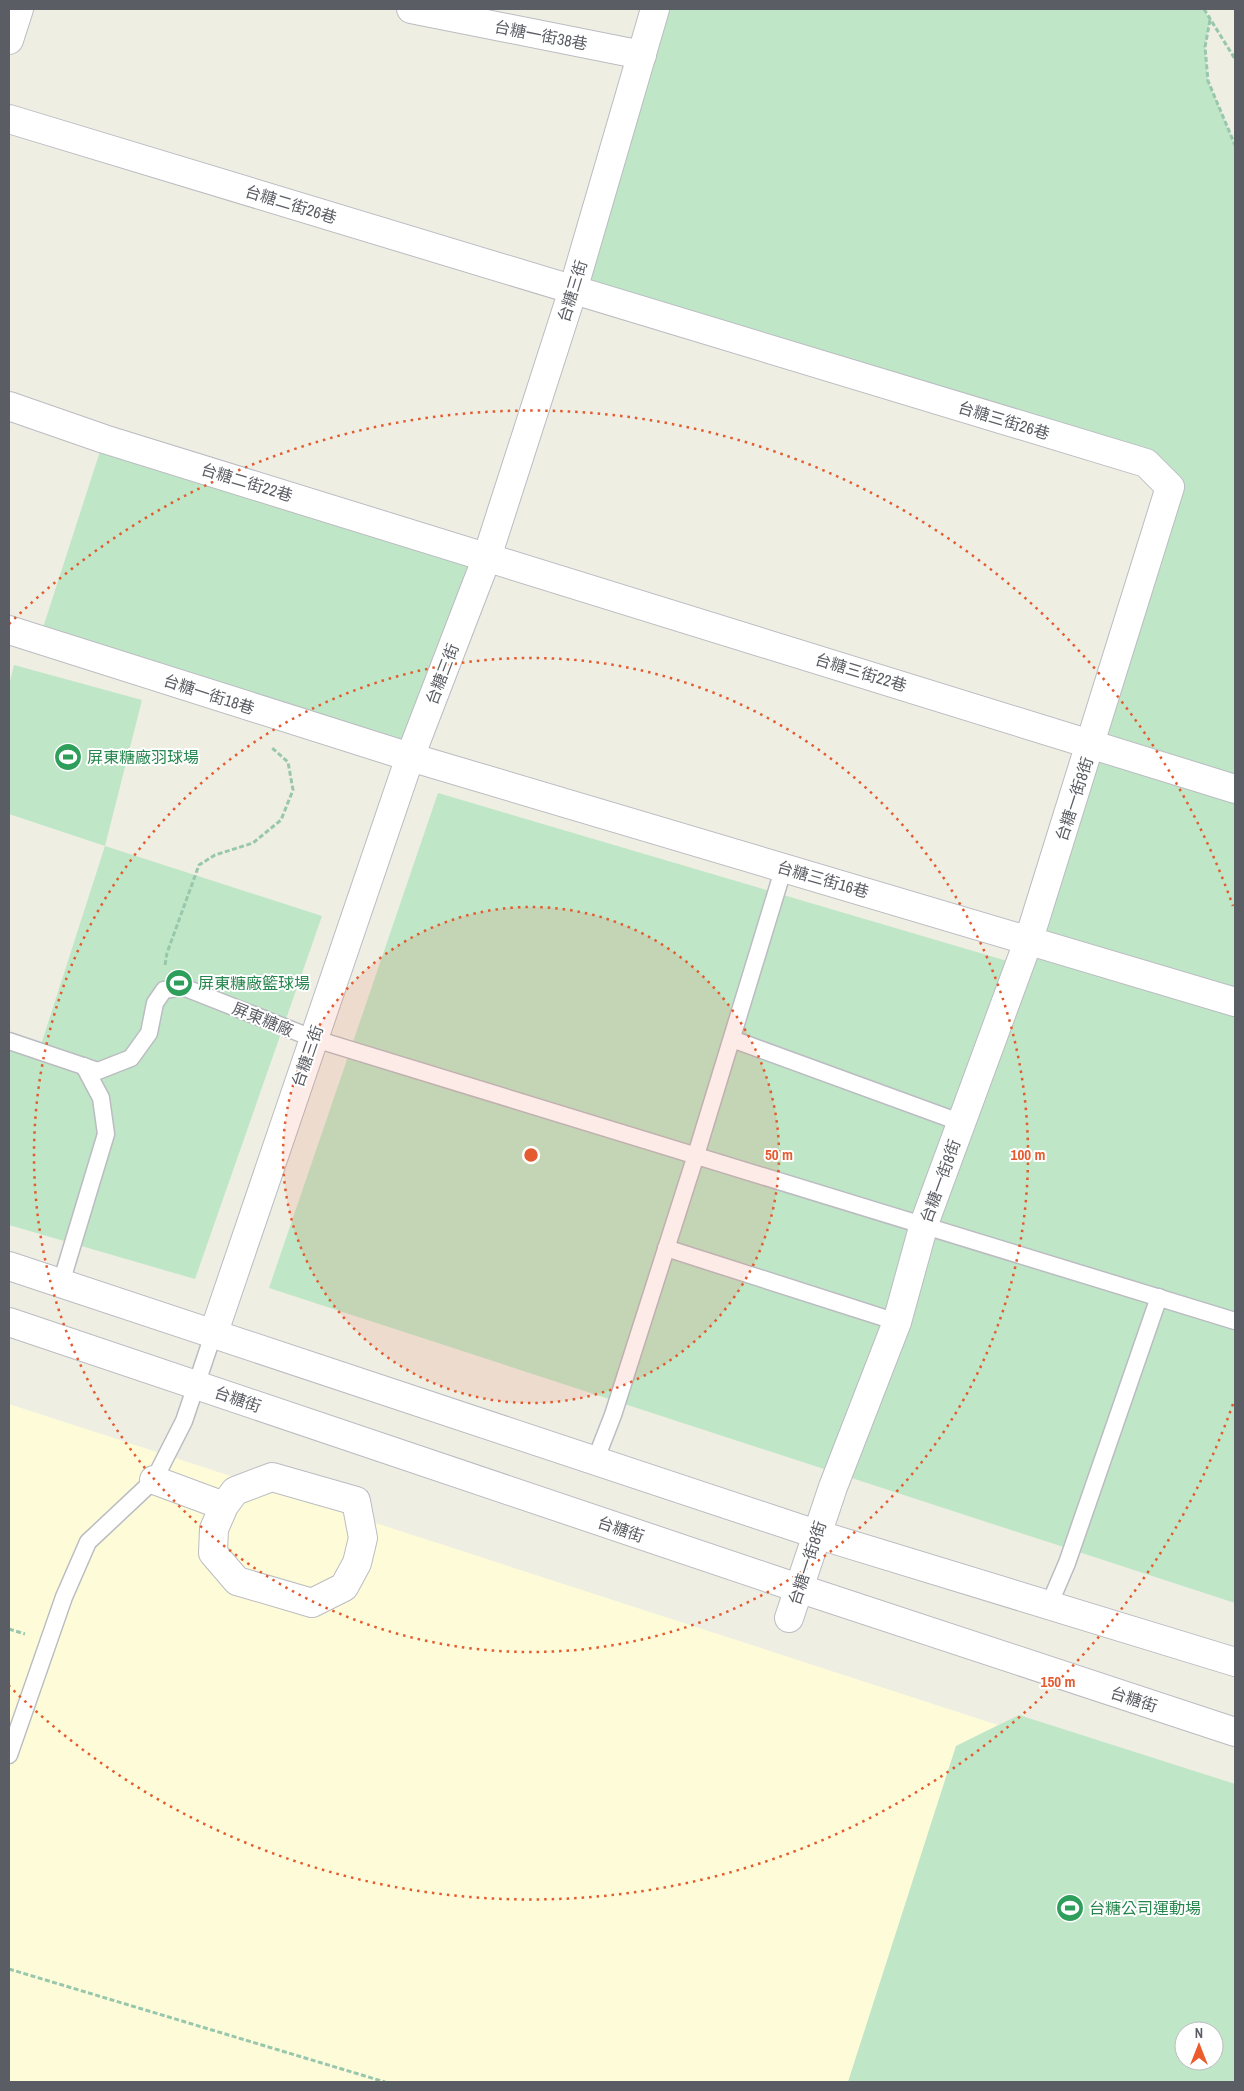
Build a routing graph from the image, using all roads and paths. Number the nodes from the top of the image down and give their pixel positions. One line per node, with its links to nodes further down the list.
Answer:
1 (19, 9): 6 (street)
2 (411, 9): 7 (street, 台糖一街38巷)
3 (655, 9): 7 (street, 台糖三街)
4 (1204, 9): 5 (path)
5 (1210, 20): 8 (path); 10 (path)
6 (9, 40)
7 (642, 55): 11 (street, 台糖三街)
8 (1235, 59)
9 (9, 119): 11 (street, 台糖二街26巷)
10 (1235, 146)
11 (573, 290): 13 (street, 台糖三街); 15 (street, 台糖三街26巷)
12 (9, 406): 13 (street, 台糖二街22巷)
13 (487, 557): 15 (street, 台糖三街22巷); 17 (street, 台糖三街)
14 (9, 630): 17 (street, 台糖一街18巷)
15 (1092, 744): 18 (street, 台糖三街22巷); 20 (street, 台糖一街8街)
16 (269, 745): 21 (path)
17 (410, 757): 19 (street, 台糖三街16巷); 23 (street, 台糖三街)
18 (1235, 789)
19 (784, 867): 20 (street, 台糖三街16巷); 24 (lane)
20 (1030, 940): 22 (street, 台糖三街16巷); 27 (street, 台糖一街8街)
21 (164, 990): 23 (lane, 屏東糖廠); 26 (lane)
22 (1235, 1002)
23 (312, 1038): 28 (lane, 屏東糖廠); 37 (street, 台糖三街)
24 (732, 1039): 27 (lane); 28 (lane)
25 (9, 1041): 26 (lane)
26 (84, 1066): 32 (lane)
27 (962, 1123): 29 (street, 台糖一街8街)
28 (696, 1155): 29 (lane, 屏東糖廠); 30 (lane)
29 (924, 1224): 33 (lane, 屏東糖廠); 36 (street, 台糖一街8街)
30 (666, 1248): 36 (lane); 39 (lane)
31 (9, 1266): 32 (street)
32 (61, 1283): 37 (street)
33 (1159, 1297): 34 (lane, 屏東糖廠); 44 (lane)
34 (1235, 1321)
35 (9, 1322): 38 (street, 台糖街)
36 (897, 1322): 42 (street, 台糖一街8街)
37 (214, 1335): 38 (lane); 39 (street)
38 (196, 1385): 40 (lane); 43 (street, 台糖街)
39 (595, 1461): 42 (street)
40 (154, 1480): 41 (street); 48 (lane)
41 (224, 1506): 41 (street)
42 (816, 1534): 43 (street, 台糖一街8街); 44 (street)
43 (798, 1588): 45 (street, 台糖一街8街); 47 (street, 台糖街)
44 (1049, 1605): 46 (street)
45 (789, 1618)
46 (1235, 1662)
47 (1235, 1732)
48 (9, 1755)
49 (9, 1969): 50 (path)
50 (386, 2082)

